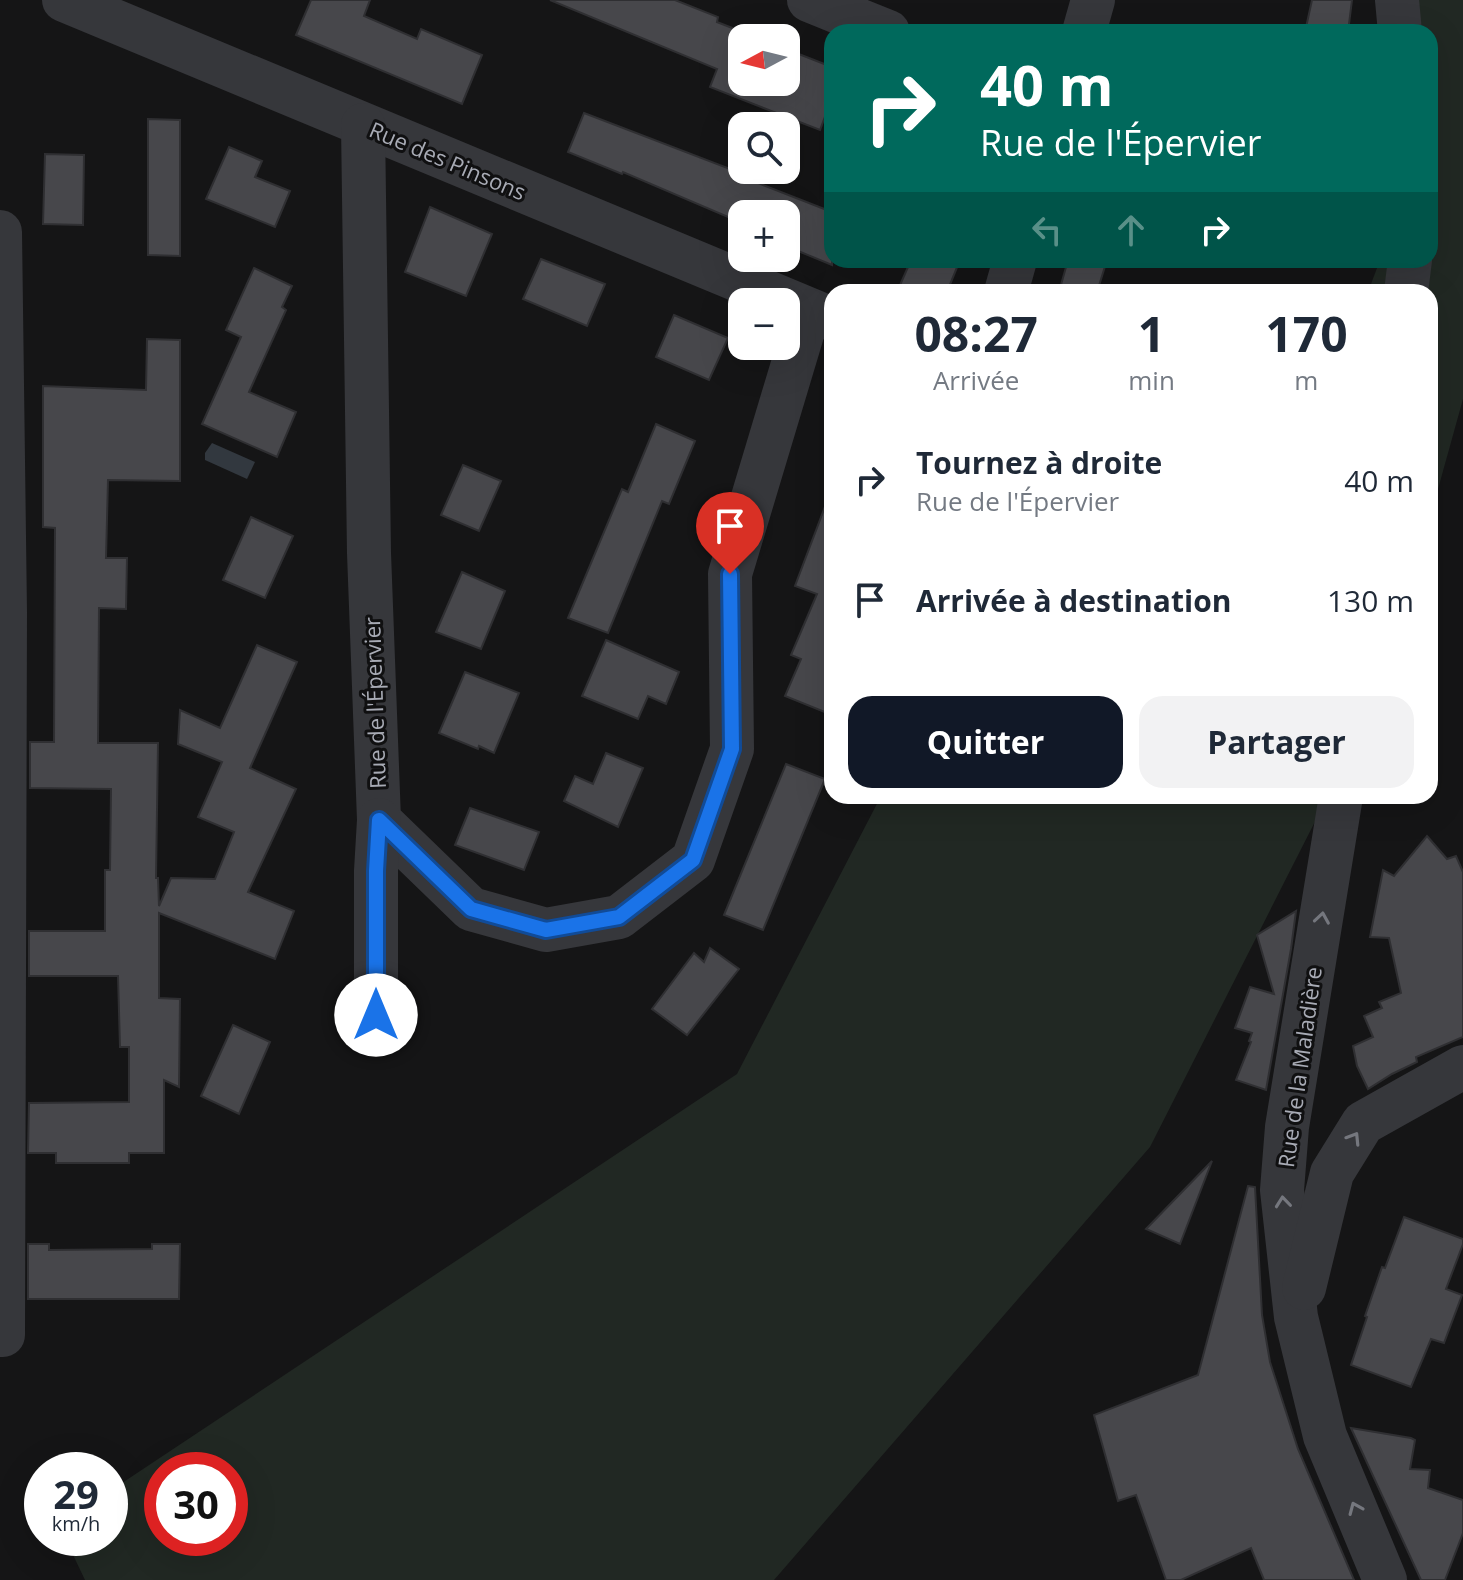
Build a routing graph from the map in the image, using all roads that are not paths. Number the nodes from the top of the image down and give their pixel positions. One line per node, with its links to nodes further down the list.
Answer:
1 (64, 0): 8 (street, Rue des Pinsons)
2 (809, 0): 5 (street)
3 (1093, 0): 6 (street)
4 (1397, 0): 7 (street)
5 (868, 24)
6 (1086, 24)
7 (1399, 24)
8 (363, 125): 10 (street, Rue des Pinsons); 12 (street, Rue de l'Épervier)
9 (0, 232): 16 (street)
10 (820, 315): 12 (street, Rue de l'Épervier)
11 (1338, 812): 15 (street, Rue de la Maladière, one-way to 11)
12 (379, 820): 13 (street)
13 (376, 1015)
14 (1463, 1067): 15 (street, one-way to 14)
15 (1296, 1317): 17 (street, Rue de la Maladière, one-way to 15)
16 (1, 1335)
17 (1385, 1580)

